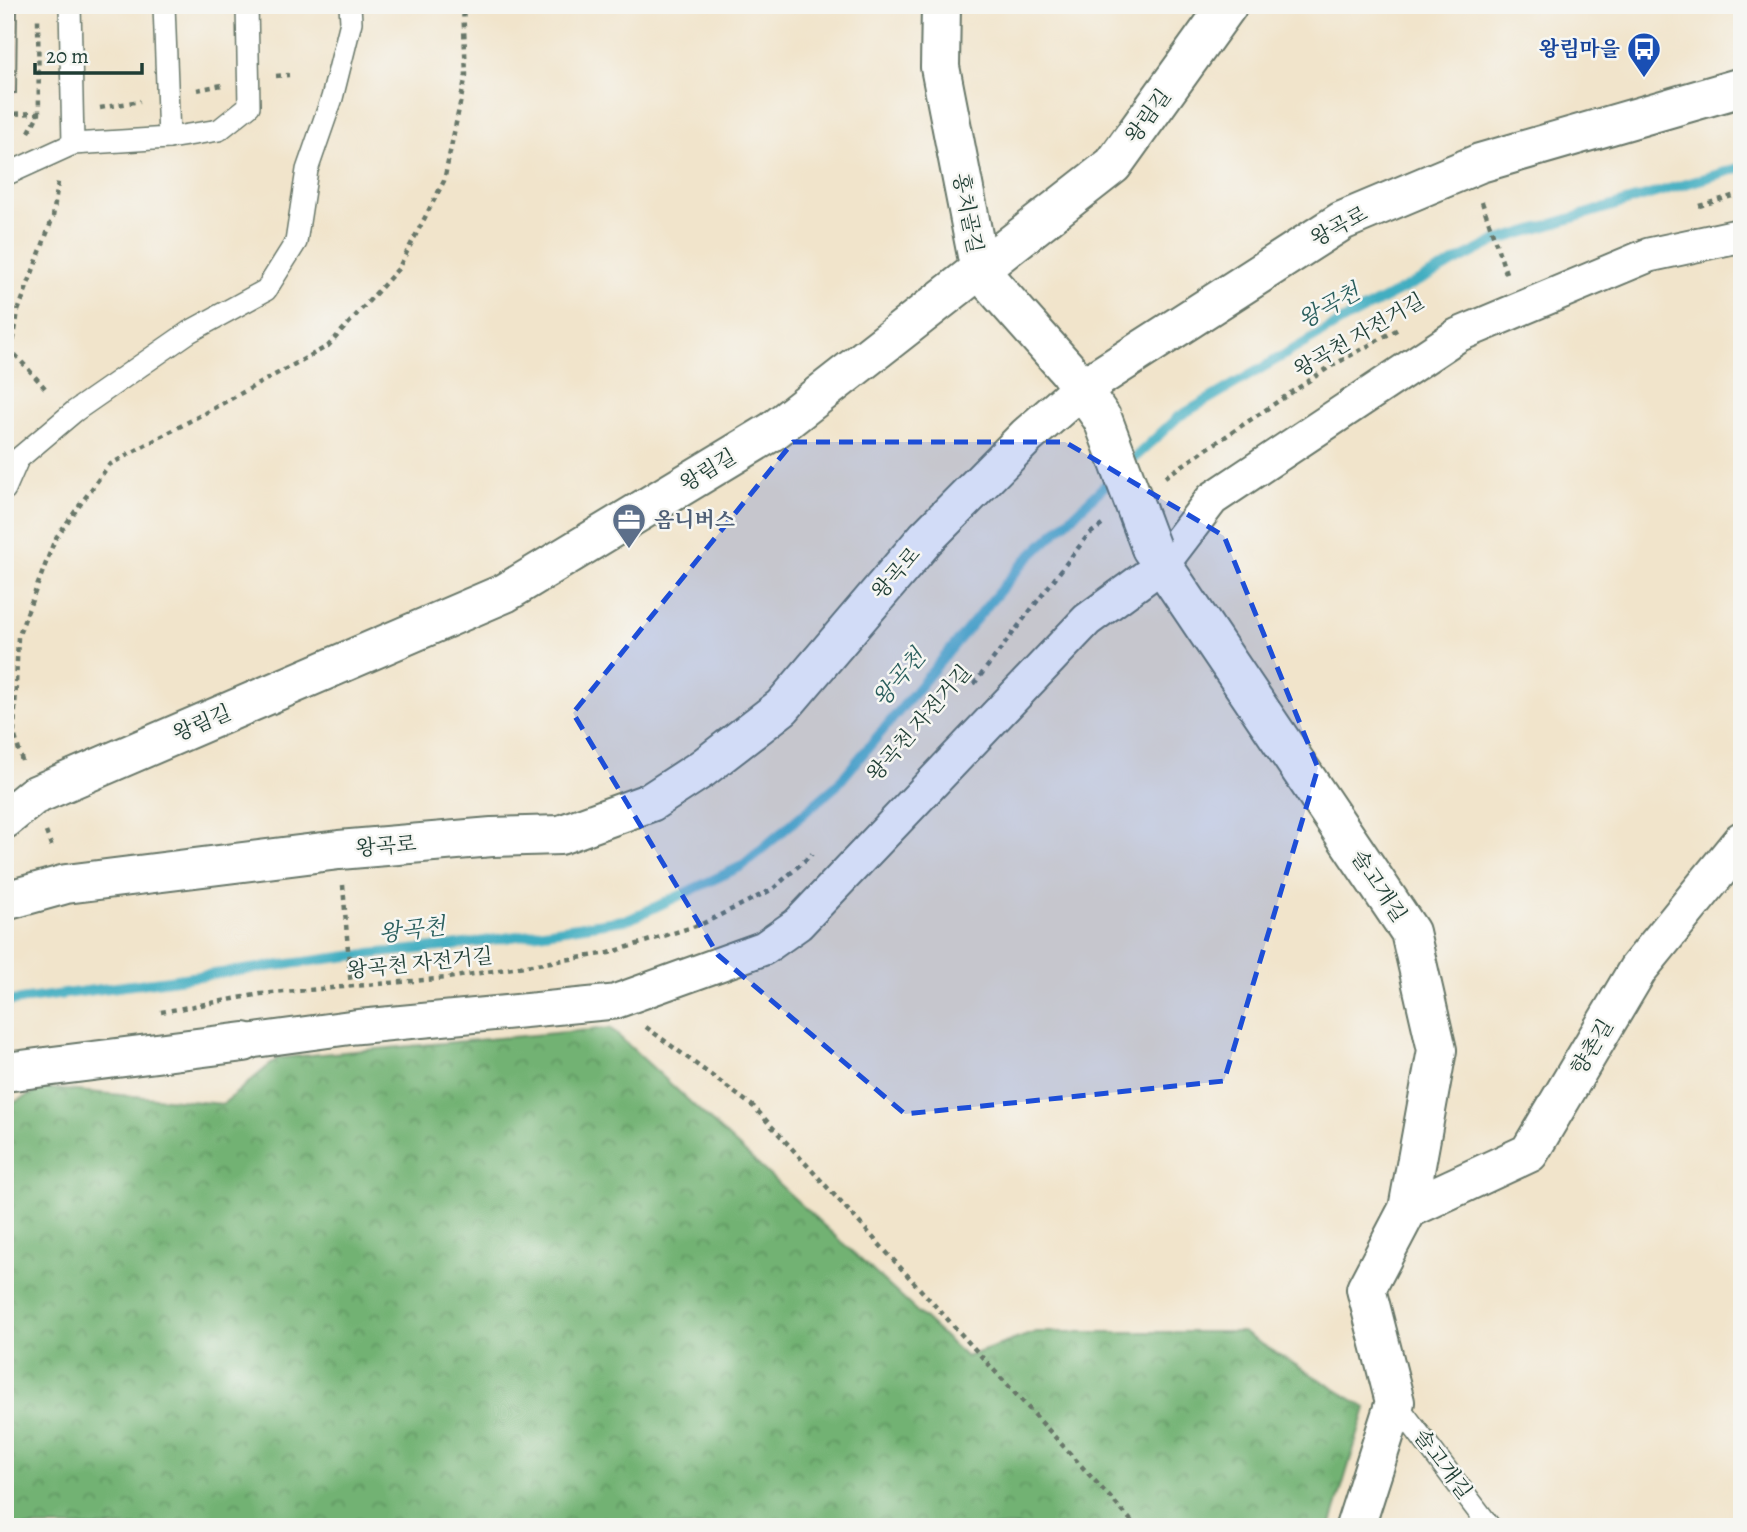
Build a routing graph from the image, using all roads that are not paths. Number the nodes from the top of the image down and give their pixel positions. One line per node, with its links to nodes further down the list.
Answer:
1 (70, 5): 9 (lane)
2 (164, 5): 8 (lane)
3 (247, 5): 8 (lane)
4 (350, 5): 15 (lane)
5 (941, 5): 12 (street, 홍치골길)
6 (1228, 5): 12 (street, 왕림길)
7 (1742, 87): 13 (street, 왕곡로)
8 (169, 138): 9 (lane)
9 (73, 144): 10 (lane)
10 (5, 175)
11 (1742, 235): 16 (street)
12 (980, 271): 13 (street, 홍치골길); 17 (street, 왕림길)
13 (1081, 389): 14 (street, 홍치골길); 19 (street, 왕곡로)
14 (1103, 420): 16 (street, 솔고개길, bridge)
15 (5, 489)
16 (1156, 557): 20 (street); 22 (street, 솔고개길)
17 (19, 808)
18 (1742, 841): 22 (street, 향촌길)
19 (5, 901)
20 (244, 1042): 21 (street)
21 (5, 1072)
22 (1408, 1209): 23 (street, 솔고개길)
23 (1395, 1402): 24 (street, 솔고개길); 25 (lane, 솔고개길)
24 (1355, 1527)
25 (1490, 1527)

